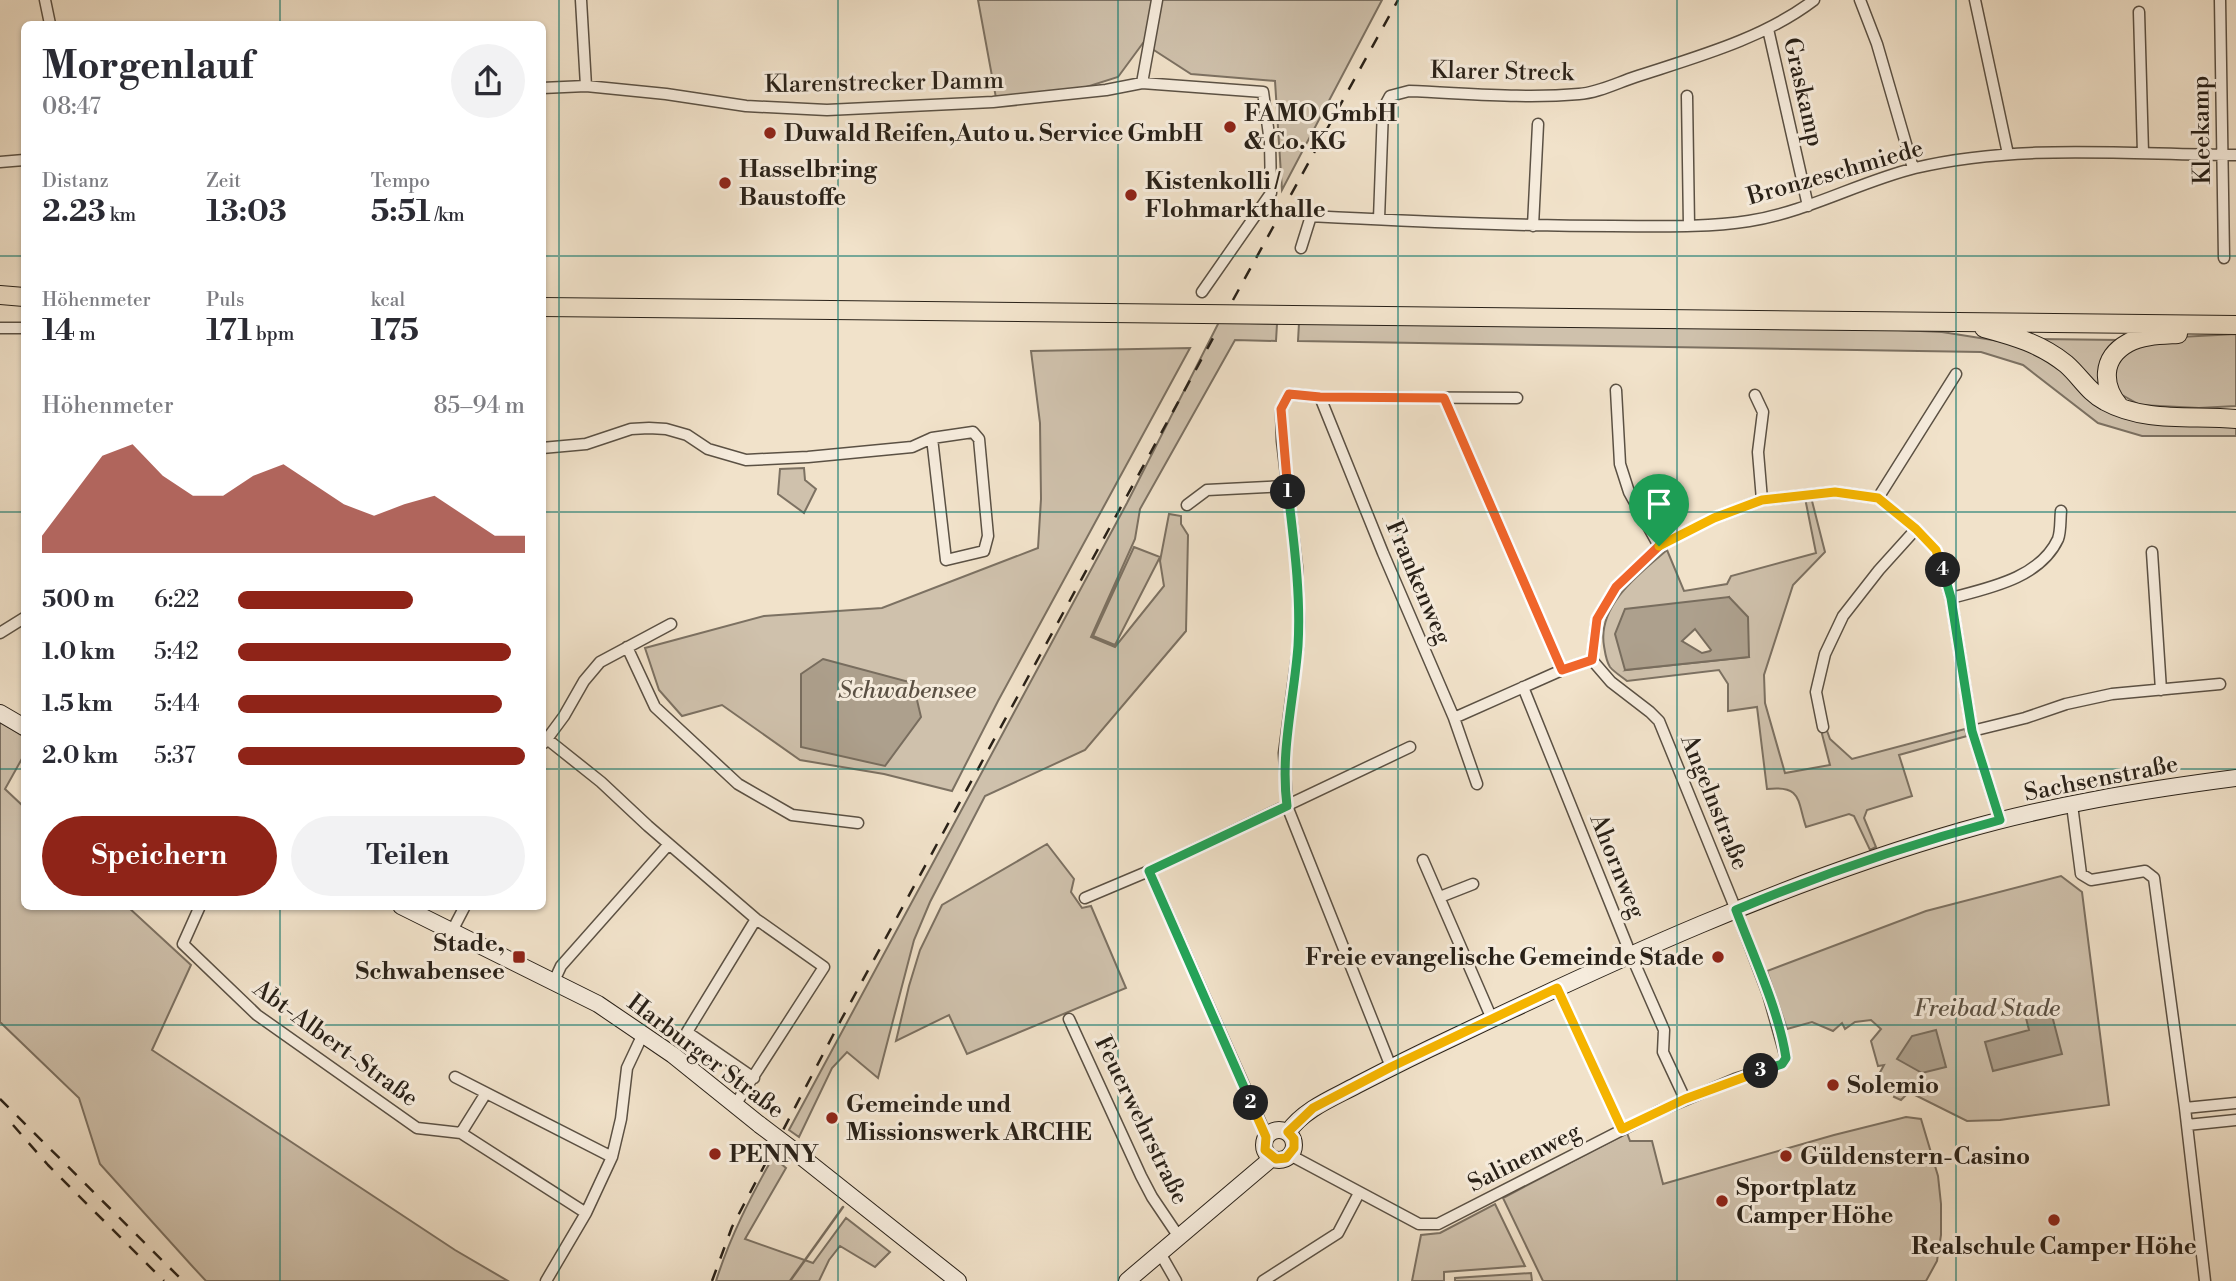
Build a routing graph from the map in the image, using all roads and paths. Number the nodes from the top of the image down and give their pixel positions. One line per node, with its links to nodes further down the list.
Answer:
1 (45, 0): 9 (street)
2 (581, 0): 12 (street)
3 (1157, 0): 11 (street)
4 (1814, 0): 10 (street, Klarer Streck)
5 (1860, 0): 22 (street)
6 (1975, 0): 17 (street)
7 (2220, 0): 18 (street, Kleekamp)
8 (2139, 12): 16 (street)
9 (49, 21)
10 (1768, 29): 23 (street, Graskamp); 24 (street, Klarer Streck)
11 (1142, 83): 12 (street, Klarenstrecker Damm); 29 (street, Klarenstrecker Damm)
12 (586, 86): 13 (street, Klarenstrecker Damm)
13 (546, 88)
14 (1687, 96): 26 (street)
15 (1538, 124): 25 (street)
16 (2143, 153): 17 (street, Bronzeschmiede); 18 (street, Bronzeschmiede)
17 (2008, 154): 22 (street, Bronzeschmiede)
18 (2222, 155): 19 (street, Bronzeschmiede); 28 (street, Kleekamp)
19 (2236, 155)
20 (21, 160): 21 (street)
21 (0, 162)
22 (1913, 169): 23 (street, Bronzeschmiede)
23 (1808, 206): 26 (street, Bronzeschmiede)
24 (1379, 219): 25 (street, Bronzeschmiede); 27 (street, Bronzeschmiede)
25 (1533, 226): 26 (street, Bronzeschmiede)
26 (1689, 226)
27 (1301, 248)
28 (2224, 258)
29 (1202, 292)
30 (0, 295): 31 (main road)
31 (21, 297)
32 (21, 304): 33 (main road)
33 (0, 306)
34 (546, 307): 35 (main road)
35 (1960, 321): 36 (main road); 46 (main road)
36 (2209, 324): 37 (main road); 46 (main road)
37 (2236, 325)
38 (0, 328): 39 (street)
39 (21, 328)
40 (1956, 374): 51 (street)
41 (1616, 390): 56 (street)
42 (1755, 395): 52 (street)
43 (1320, 397): 44 (street); 50 (street); 69 (street, Frankenweg)
44 (1444, 398): 45 (street); 64 (street)
45 (1517, 398)
46 (2119, 406): 47 (main road)
47 (2236, 417)
48 (932, 438): 48 (street); 49 (street)
49 (546, 448)
50 (1287, 486): 53 (street); 79 (street)
51 (1878, 498): 52 (street); 55 (street)
52 (1762, 500): 56 (street)
53 (1187, 505)
54 (2061, 511): 58 (street)
55 (1916, 529): 58 (street); 71 (street)
56 (1659, 546): 63 (street)
57 (2152, 552): 67 (street)
58 (1951, 598): 72 (street)
59 (21, 620): 61 (street)
60 (671, 624): 62 (street)
61 (0, 633)
62 (627, 647): 73 (street); 81 (street)
63 (1592, 660): 64 (street); 91 (street, Angelnstraße)
64 (1562, 670): 66 (street)
65 (2220, 684): 67 (street)
66 (1523, 687): 69 (street); 94 (street, Ahornweg)
67 (2161, 690): 72 (street)
68 (0, 713): 70 (street)
69 (1454, 718): 77 (street, Frankenweg)
70 (21, 725)
71 (1823, 727)
72 (1972, 731): 80 (street)
73 (546, 741)
74 (546, 743): 82 (street)
75 (1410, 747): 79 (street)
76 (2236, 778): 78 (street, Sachsenstraße)
77 (1477, 785)
78 (2072, 805): 80 (street, Sachsenstraße); 108 (street)
79 (1287, 806): 84 (street); 101 (street)
80 (2000, 820): 91 (street, Sachsenstraße)
81 (858, 823)
82 (669, 844): 92 (street); 95 (street)
83 (1423, 860): 86 (street)
84 (1149, 871): 87 (street); 114 (street)
85 (1473, 884): 86 (street)
86 (1440, 897): 98 (street)
87 (1086, 898)
88 (198, 910): 113 (street, Abt-Albert-Straße)
89 (409, 910): 93 (street, Harburger Straße)
90 (463, 910): 93 (street)
91 (1736, 910): 94 (street, Sachsenstraße); 100 (street, Angelnstraße)
92 (756, 919): 103 (street); 103 (street)
93 (452, 931): 95 (street, Harburger Straße)
94 (1631, 955): 96 (street, Sachsenstraße); 105 (street, Ahornweg)
95 (554, 981): 99 (street, Harburger Straße)
96 (1557, 988): 98 (street, Sachsenstraße); 111 (street)
97 (1069, 1019): 120 (street, Feuerwehrstraße)
98 (1492, 1019): 101 (street, Sachsenstraße)
99 (643, 1034): 107 (street, Harburger Straße); 116 (street)
100 (1782, 1064): 105 (street, Salinenweg)
101 (1391, 1067): 112 (street, Sachsenstraße)
102 (455, 1077): 104 (street)
103 (754, 1078): 107 (street)
104 (486, 1093): 113 (street); 116 (street)
105 (1685, 1099): 111 (street, Salinenweg)
106 (2236, 1103): 108 (street)
107 (735, 1105): 123 (street, Harburger Straße, bridge)
108 (2185, 1108): 110 (street)
109 (2236, 1119): 110 (street)
110 (2187, 1125): 127 (street)
111 (1622, 1129): 118 (street, Salinenweg)
112 (1288, 1132): 114 (street); 115 (street)
113 (461, 1133): 119 (street, Abt-Albert-Straße)
114 (1266, 1137): 117 (street)
115 (1290, 1156): 117 (street); 118 (street, Salinenweg)
116 (612, 1157): 119 (street)
117 (1272, 1158): 120 (street)
118 (1359, 1194): 126 (street)
119 (586, 1213): 122 (street)
120 (1179, 1237): 121 (street)
121 (1160, 1253): 124 (street); 125 (street)
122 (546, 1281)
123 (958, 1281)
124 (1126, 1281)
125 (1176, 1281)
126 (1262, 1281)
127 (2205, 1281)

